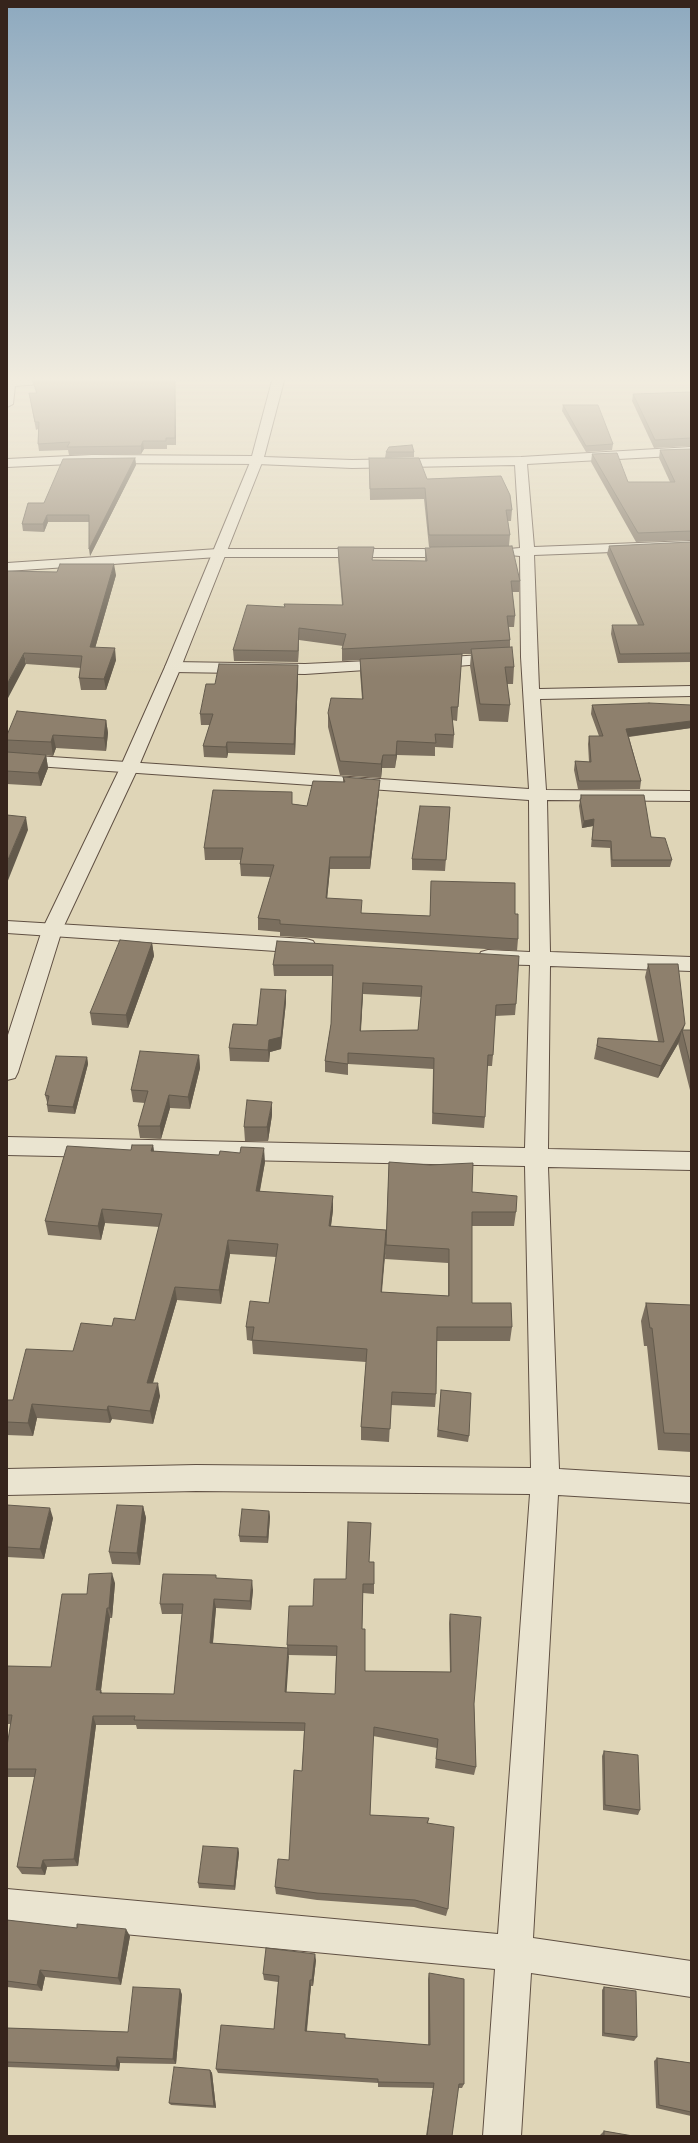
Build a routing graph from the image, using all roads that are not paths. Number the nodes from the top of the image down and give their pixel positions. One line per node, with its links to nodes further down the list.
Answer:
1 (250, 477): 5 (street)
2 (522, 477): 4 (street)
3 (691, 545): 4 (street)
4 (527, 551): 7 (street); 9 (street)
5 (218, 553): 6 (street); 8 (street); 10 (street)
6 (470, 553)
7 (498, 553)
8 (7, 567)
9 (529, 658): 10 (street); 12 (street)
10 (173, 667): 14 (street)
11 (691, 691): 12 (street)
12 (533, 694): 15 (street)
13 (7, 759): 14 (street)
14 (129, 768): 15 (street); 18 (street)
15 (538, 795): 16 (street); 21 (street)
16 (691, 796)
17 (7, 927): 18 (street)
18 (52, 930): 19 (street); 23 (street)
19 (327, 947)
20 (469, 956): 21 (street)
21 (540, 960): 22 (street); 25 (street)
22 (691, 964)
23 (7, 1072)
24 (7, 1146): 25 (street)
25 (536, 1156): 26 (street); 27 (street)
26 (691, 1161)
27 (545, 1481): 28 (street); 29 (street); 31 (street)
28 (7, 1482)
29 (691, 1490)
30 (7, 1906): 31 (street)
31 (514, 1953): 32 (street); 33 (street)
32 (691, 1979)
33 (502, 2136)

